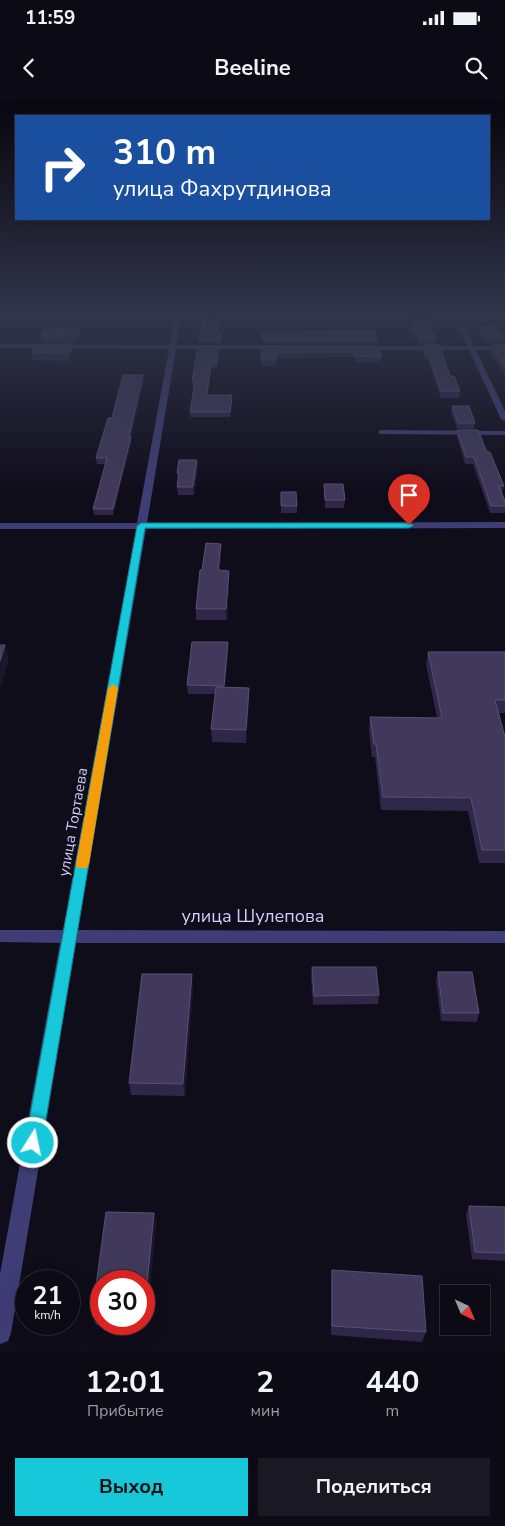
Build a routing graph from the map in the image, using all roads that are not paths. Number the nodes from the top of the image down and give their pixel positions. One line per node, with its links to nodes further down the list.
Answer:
1 (168, 374): 8 (street, улица Тортаева)
2 (484, 374): 3 (street)
3 (505, 419)
4 (382, 432): 5 (street)
5 (505, 433)
6 (505, 525): 8 (street)
7 (0, 526): 8 (street)
8 (141, 526): 9 (street, улица Тортаева)
9 (70, 935): 10 (street, улица Шулепова); 11 (street, улица Шулепова); 12 (street, улица Тортаева)
10 (0, 936)
11 (505, 937)
12 (0, 1332)

